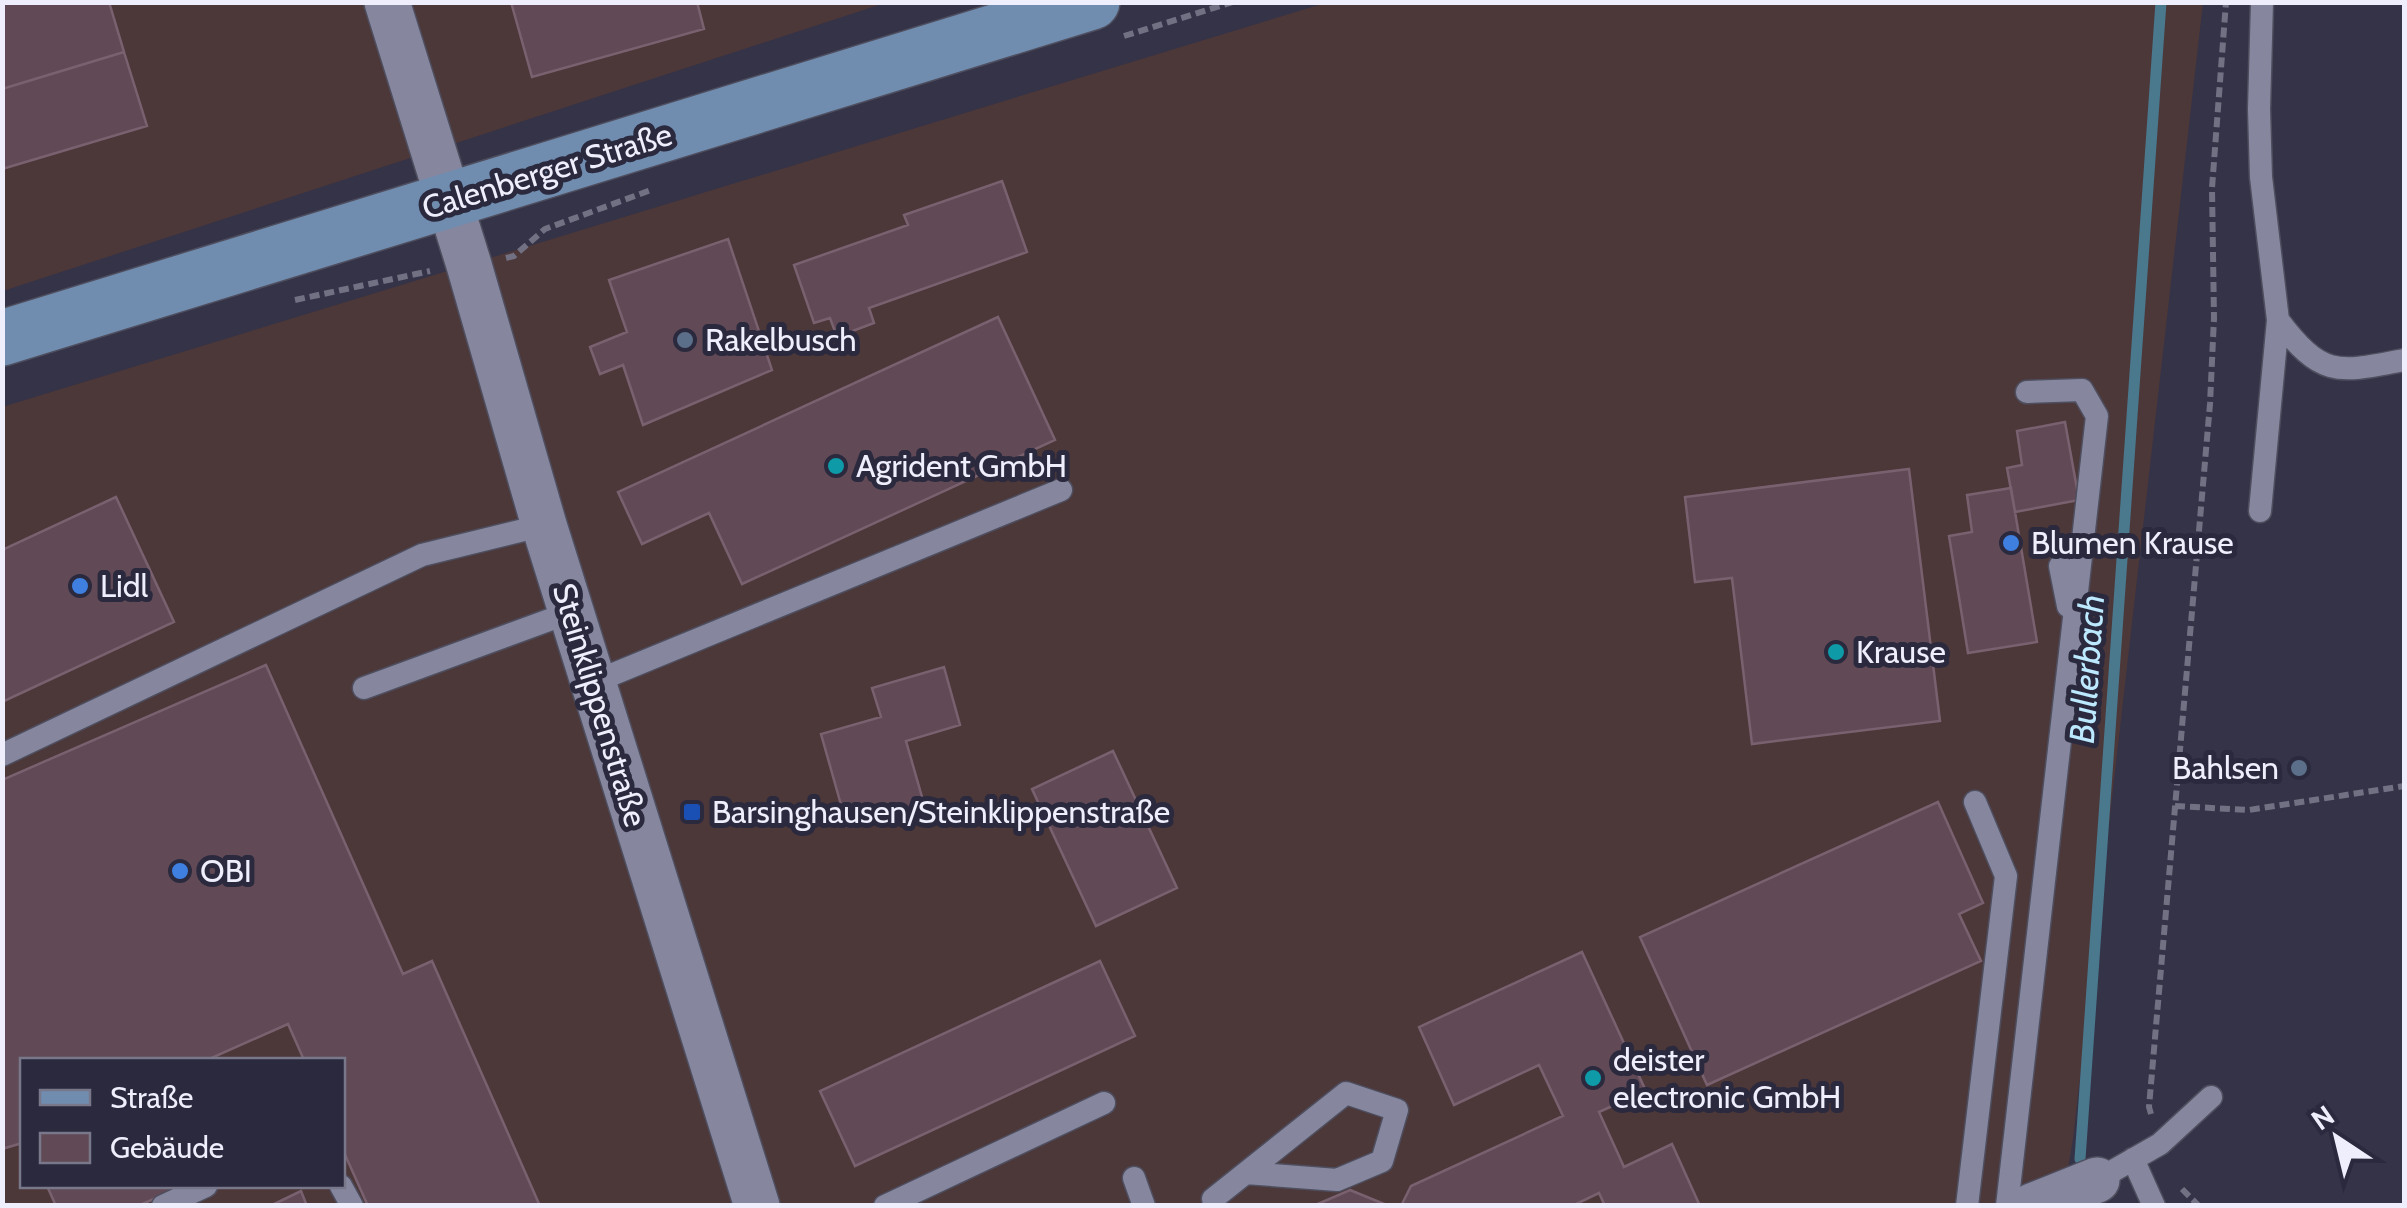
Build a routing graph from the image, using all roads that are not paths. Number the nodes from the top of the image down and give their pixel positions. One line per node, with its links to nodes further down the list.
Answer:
1 (387, 2): 4 (street, Steinklippenstraße)
2 (1092, 2): 4 (main road, Calenberger Straße)
3 (2262, 2): 5 (lane)
4 (450, 202): 6 (main road, Calenberger Straße); 11 (street, Steinklippenstraße)
5 (2278, 320): 7 (lane); 10 (lane)
6 (2, 338)
7 (2404, 360)
8 (2027, 392): 14 (lane)
9 (1061, 490): 15 (lane)
10 (2260, 510)
11 (544, 525): 13 (street, Steinklippenstraße); 17 (lane)
12 (2060, 566): 14 (lane)
13 (571, 612): 15 (street, Steinklippenstraße); 16 (lane)
14 (2073, 630): 31 (lane)
15 (594, 682): 26 (street, Steinklippenstraße)
16 (364, 688)
17 (2, 755)
18 (1975, 802): 30 (lane)
19 (2210, 1097): 21 (lane)
20 (1104, 1103): 28 (lane)
21 (2115, 1169): 32 (street); 33 (lane)
22 (1246, 1173): 22 (lane); 25 (lane)
23 (1134, 1178): 29 (lane)
24 (202, 1188): 27 (lane)
25 (1208, 1203)
26 (753, 1204)
27 (163, 1206)
28 (885, 1206)
29 (1144, 1206)
30 (1967, 1206)
31 (2007, 1206)
32 (2032, 1206)
33 (2154, 1206)

